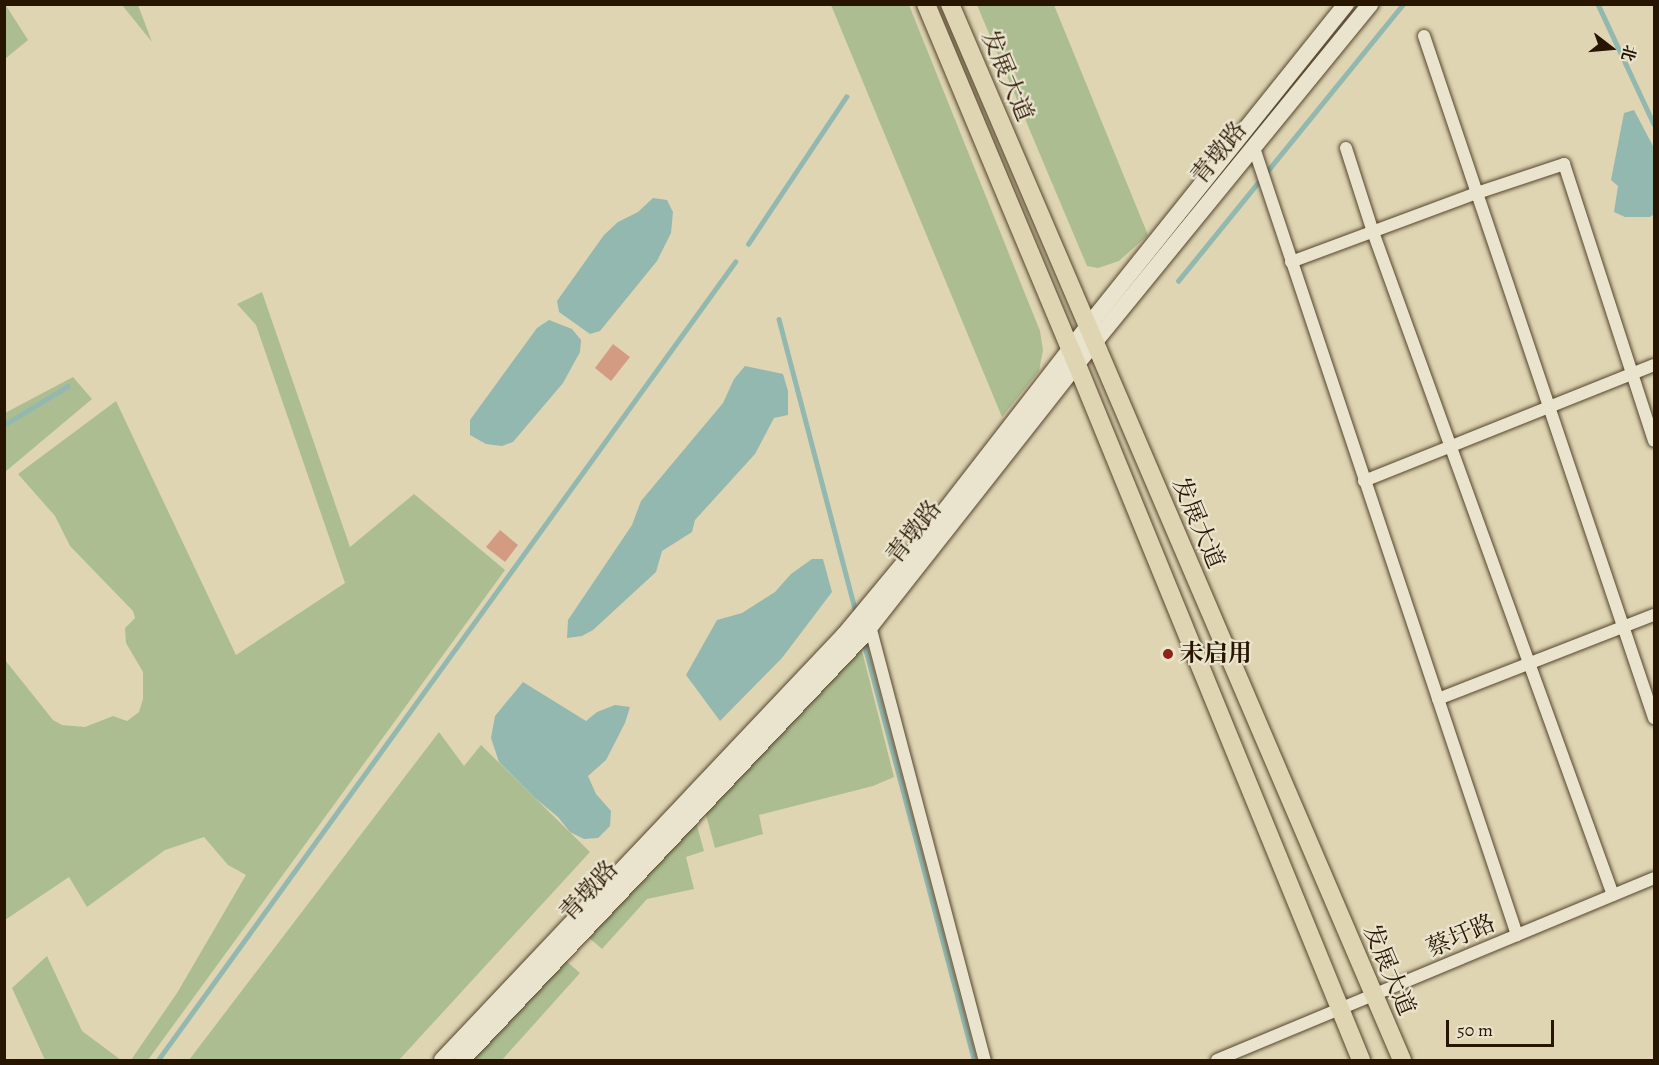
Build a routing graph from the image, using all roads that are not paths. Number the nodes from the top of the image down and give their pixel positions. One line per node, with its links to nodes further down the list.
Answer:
1 (926, 4): 12 (main road, 发展大道)
2 (950, 4): 11 (main road, 发展大道)
3 (1346, 4): 11 (main road, 青墩路)
4 (1370, 4): 6 (main road, 青墩路)
5 (1424, 36): 8 (street)
6 (1254, 148): 10 (street); 11 (main road, 青墩路)
7 (1346, 148): 9 (street)
8 (1477, 193): 9 (street); 14 (street); 15 (street)
9 (1374, 232): 10 (street); 17 (street)
10 (1291, 262): 18 (street)
11 (1092, 334): 12 (main road, 青墩路); 28 (main road, 发展大道)
12 (1073, 357): 20 (main road, 青墩路); 29 (main road, 发展大道); 30 (main road, 青墩路)
13 (1654, 365): 14 (street)
14 (1632, 373): 15 (street); 16 (street)
15 (1549, 407): 17 (street); 21 (street)
16 (1654, 441)
17 (1451, 446): 18 (street); 22 (street)
18 (1364, 481): 23 (street)
19 (1654, 615): 21 (street)
20 (870, 626): 31 (main road, 青墩路); 32 (street)
21 (1624, 627): 22 (street); 24 (street)
22 (1530, 663): 23 (street); 26 (street)
23 (1438, 699): 27 (street)
24 (1654, 718)
25 (1654, 878): 26 (street, 蔡圩路)
26 (1613, 895): 27 (street, 蔡圩路)
27 (1517, 935): 28 (street, 蔡圩路)
28 (1374, 995): 29 (street, 蔡圩路); 35 (main road, 发展大道)
29 (1340, 1010): 33 (street, 蔡圩路); 34 (main road, 发展大道)
30 (442, 1060)
31 (462, 1060)
32 (985, 1060)
33 (1217, 1060)
34 (1361, 1060)
35 (1402, 1060)

